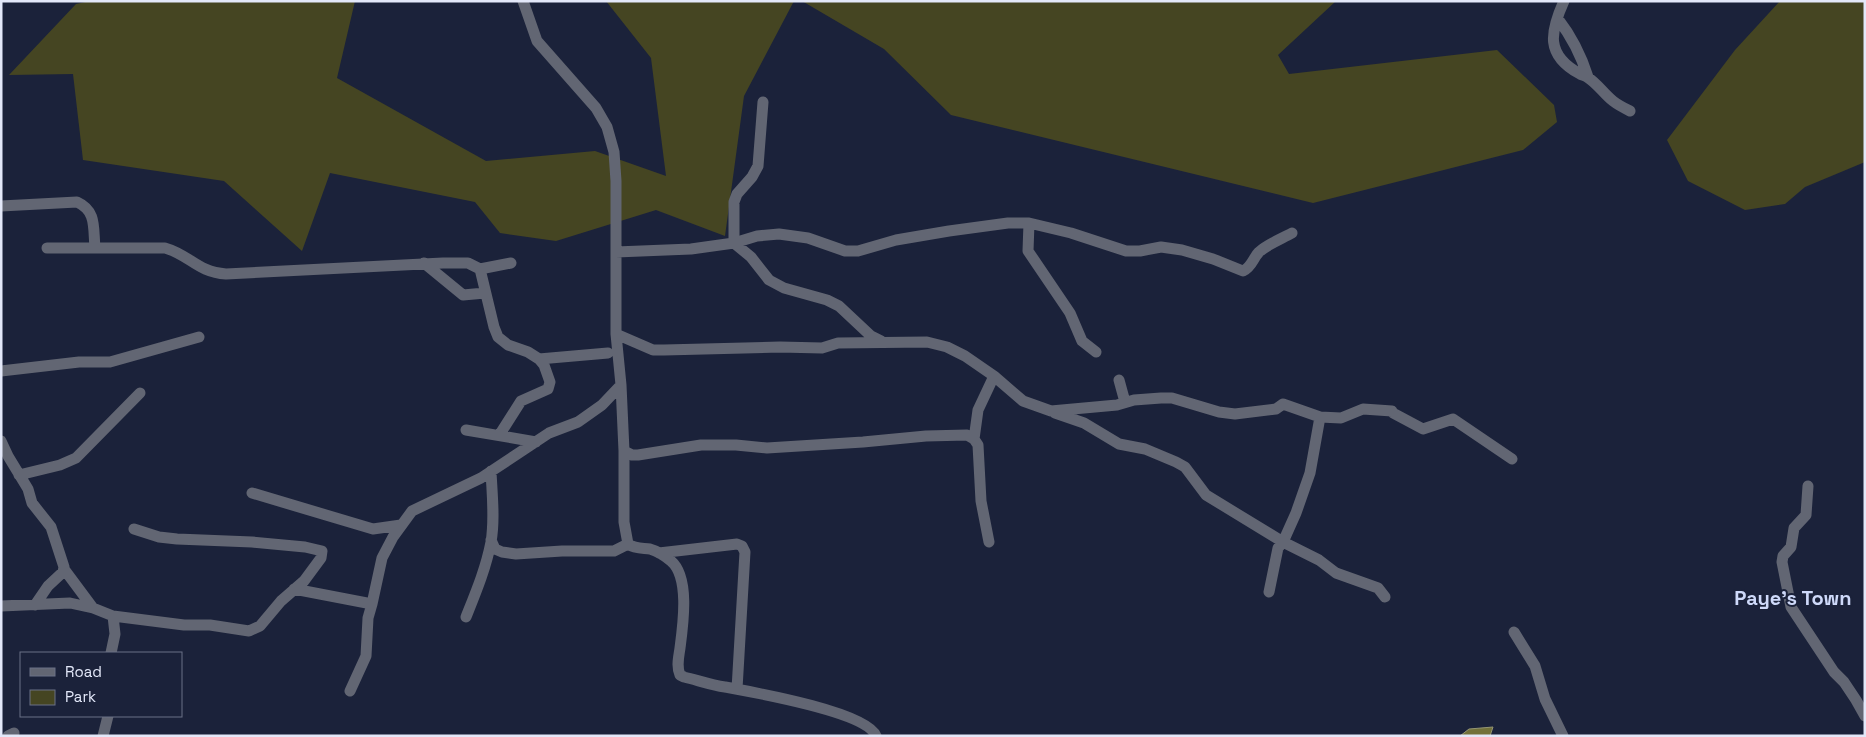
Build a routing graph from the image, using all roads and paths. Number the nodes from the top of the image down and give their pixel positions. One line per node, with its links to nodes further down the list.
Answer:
1 (523, 1): 13 (street)
2 (1564, 1): 3 (street)
3 (1558, 19): 4 (street); 4 (street)
4 (1588, 77): 6 (street)
5 (764, 102): 10 (street)
6 (1630, 111)
7 (1, 206): 12 (street)
8 (1029, 224): 9 (street); 10 (street); 21 (street)
9 (1292, 234)
10 (734, 243): 13 (street); 20 (street)
11 (47, 248): 12 (street)
12 (95, 248): 14 (street)
13 (616, 252): 18 (street)
14 (424, 263): 16 (street); 17 (street)
15 (511, 264): 16 (street)
16 (480, 269): 17 (street)
17 (485, 293): 23 (street)
18 (616, 334): 20 (street); 27 (street)
19 (199, 337): 24 (street)
20 (875, 340): 25 (street)
21 (1096, 352)
22 (608, 353): 23 (street)
23 (539, 359): 33 (street)
24 (1, 371)
25 (994, 376): 30 (street); 34 (street)
26 (1119, 380): 29 (street)
27 (621, 384): 36 (street); 37 (street)
28 (140, 393): 40 (street)
29 (1125, 402): 30 (street); 31 (street)
30 (1051, 411): 47 (street)
31 (1320, 417): 38 (street); 47 (street)
32 (466, 430): 33 (street)
33 (500, 434): 36 (street)
34 (974, 439): 37 (street); 46 (street)
35 (1, 441): 40 (street)
36 (536, 442): 39 (street)
37 (624, 451): 48 (street)
38 (1512, 459)
39 (491, 471): 43 (street); 45 (street)
40 (19, 475): 50 (street)
41 (1808, 486): 64 (street)
42 (252, 493): 43 (street)
43 (401, 525): 54 (street)
44 (134, 529): 51 (street)
45 (491, 540): 48 (street); 59 (street)
46 (989, 542)
47 (1283, 542): 52 (street); 53 (street)
48 (628, 544): 49 (street)
49 (659, 553): 62 (street); 62 (street)
50 (64, 569): 55 (street); 57 (street)
51 (294, 589): 54 (street); 58 (street)
52 (1269, 592)
53 (1386, 597)
54 (372, 604): 63 (street)
55 (35, 605): 56 (street); 57 (street)
56 (1, 606)
57 (93, 608): 58 (street)
58 (113, 616): 61 (street)
59 (466, 617)
60 (1514, 632): 68 (street)
61 (111, 652)
62 (737, 689): 67 (street)
63 (350, 691)
64 (1865, 716)
65 (108, 717): 66 (street)
66 (103, 736)
67 (876, 736)
68 (1563, 736)

